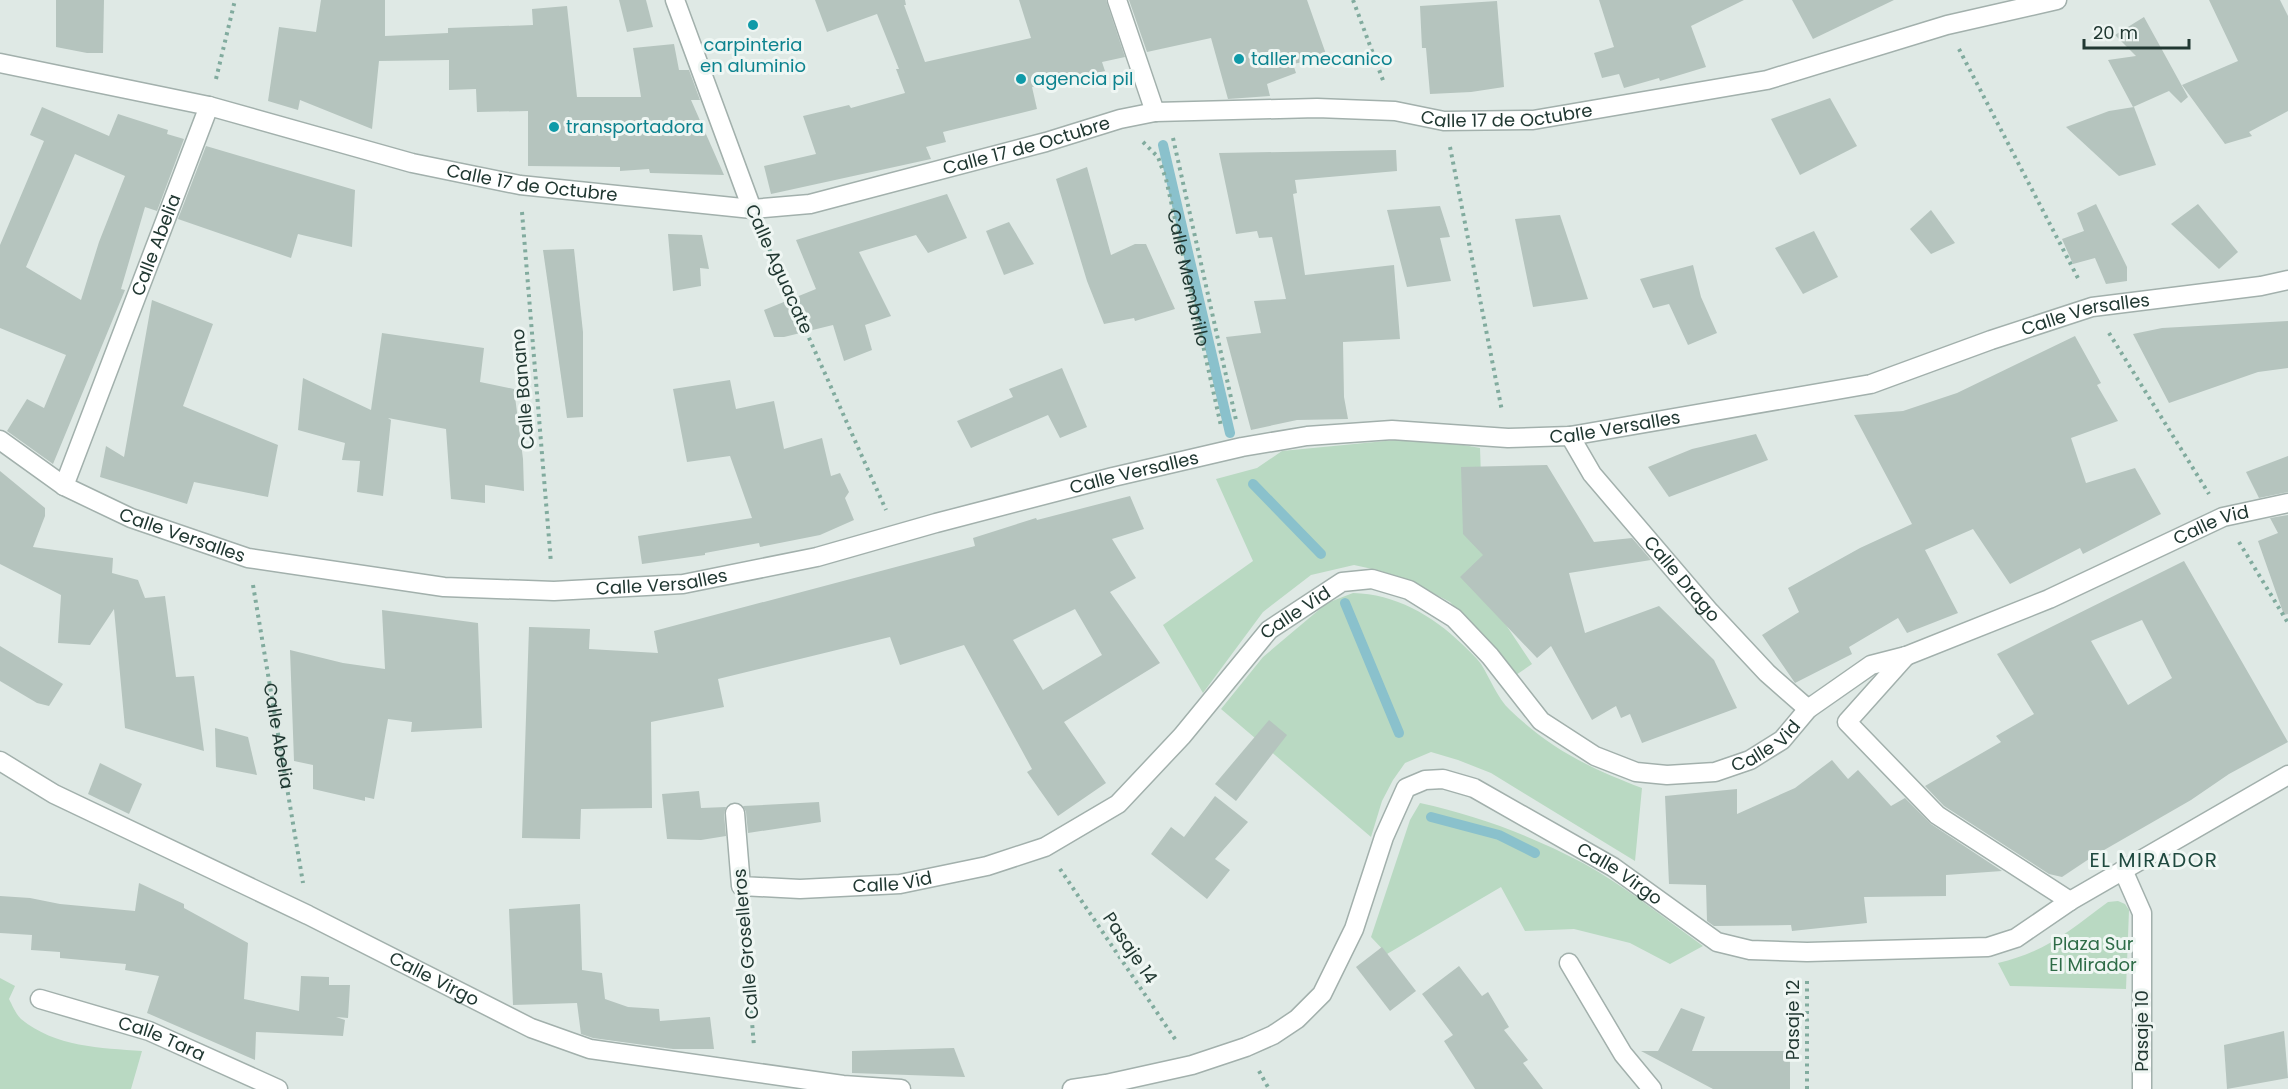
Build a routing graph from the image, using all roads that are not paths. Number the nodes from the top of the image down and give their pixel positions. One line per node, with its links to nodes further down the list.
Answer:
1 (675, 0): 7 (street, Calle Aguacate)
2 (1117, 0): 6 (street)
3 (2057, 0): 6 (street, Calle 17 de Octubre)
4 (0, 63): 5 (street, Calle 17 de Octubre)
5 (209, 106): 7 (street, Calle 17 de Octubre); 11 (street, Calle Abelia)
6 (1162, 111): 7 (street, Calle 17 de Octubre)
7 (752, 209)
8 (2288, 280): 9 (street, Calle Versalles)
9 (1570, 436): 11 (street, Calle Versalles); 14 (street, Calle Drago)
10 (0, 440): 11 (street, Calle Versalles)
11 (64, 486)
12 (2288, 503): 13 (street, Calle Vid)
13 (1906, 656): 14 (street, Calle Vid); 20 (street, Calle Vid)
14 (1808, 709): 19 (street, Calle Vid)
15 (0, 761): 24 (street, Calle Virgo)
16 (2288, 775): 18 (street, Calle Virgo)
17 (735, 813): 19 (street, Calle Groselleros)
18 (2123, 870): 20 (street, Calle Virgo); 27 (street, Pasaje 10)
19 (741, 886)
20 (2070, 901): 25 (street, Calle Virgo)
21 (1569, 963): 26 (street)
22 (40, 999): 23 (street, Calle Tara)
23 (278, 1089)
24 (901, 1089)
25 (1072, 1089)
26 (1652, 1089)
27 (2142, 1089)

